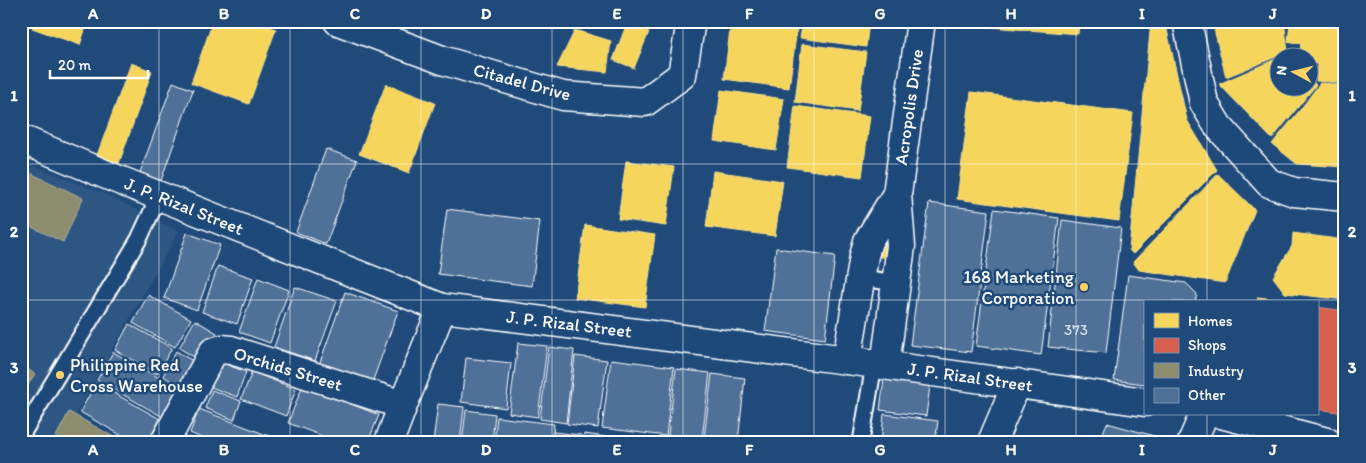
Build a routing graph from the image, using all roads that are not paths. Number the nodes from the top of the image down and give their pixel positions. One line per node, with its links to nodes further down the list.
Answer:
1 (338, 21): 2 (street, Citadel Drive)
2 (691, 21)
3 (920, 21): 6 (street, Acropolis Drive)
4 (1187, 21): 8 (street)
5 (21, 139): 7 (street, J. P. Rizal Street)
6 (897, 194): 9 (street, Acropolis Drive); 10 (street, Acropolis Drive)
7 (159, 196): 11 (street, J. P. Rizal Street); 19 (lane)
8 (1345, 197)
9 (860, 278): 10 (lane); 12 (street, Acropolis Drive)
10 (897, 283): 13 (street, Acropolis Drive)
11 (442, 308): 12 (street, J. P. Rizal Street); 16 (street)
12 (847, 360): 13 (street, J. P. Rizal Street)
13 (879, 364): 14 (street, J. P. Rizal Street); 22 (lane)
14 (1017, 383): 15 (street, J. P. Rizal Street); 23 (street)
15 (1144, 402)
16 (402, 405): 20 (street, Orchids Street); 21 (street)
17 (1203, 416): 24 (street)
18 (1229, 416): 25 (street)
19 (21, 436)
20 (165, 442)
21 (389, 442)
22 (861, 442)
23 (992, 442)
24 (1192, 442)
25 (1327, 442)

